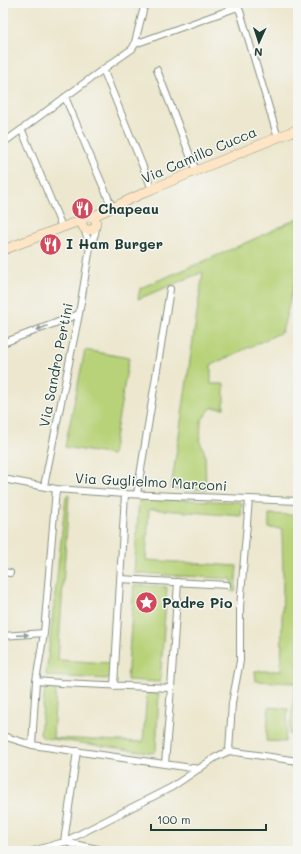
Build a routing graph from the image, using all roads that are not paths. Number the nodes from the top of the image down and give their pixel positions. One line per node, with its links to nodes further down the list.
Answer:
1 (146, 3): 2 (street)
2 (135, 44): 3 (street); 8 (street)
3 (103, 69): 5 (street); 11 (street)
4 (158, 70): 10 (street)
5 (65, 97): 9 (street); 12 (street)
6 (298, 129): 8 (street, Via Camillo Cucca)
7 (23, 133): 14 (street)
8 (278, 138): 10 (street, Via Camillo Cucca)
9 (3, 143)
10 (196, 171): 11 (street, Via Camillo Cucca)
11 (152, 189): 12 (street, Via Camillo Cucca)
12 (112, 207): 13 (street, Via Camillo Cucca)
13 (89, 223): 14 (street); 15 (street, Via Sandro Pertini); 15 (street, Via Sandro Pertini)
14 (66, 226): 16 (street)
15 (90, 247): 18 (street, Via Sandro Pertini)
16 (3, 250)
17 (170, 289): 24 (street)
18 (79, 314): 19 (street, one-way to 19); 21 (street, Via Sandro Pertini)
19 (3, 343)
20 (3, 480): 21 (street, Via Guglielmo Marconi)
21 (44, 486): 22 (street, Via Guglielmo Marconi)
22 (56, 488): 23 (street, Via Guglielmo Marconi); 32 (street)
23 (125, 494): 24 (street, Via Guglielmo Marconi); 29 (street)
24 (137, 494): 25 (street, Via Guglielmo Marconi)
25 (249, 499): 26 (street, Via Guglielmo Marconi); 40 (street)
26 (298, 501)
27 (3, 572): 28 (street)
28 (10, 573)
29 (120, 579): 30 (street); 35 (street)
30 (178, 582): 31 (street); 36 (street)
31 (227, 585)
32 (44, 633): 33 (street, one-way to 32); 34 (street)
33 (3, 636)
34 (36, 681): 35 (street); 38 (street)
35 (114, 686): 36 (street)
36 (171, 688): 42 (street)
37 (3, 736): 38 (street)
38 (32, 745): 39 (street)
39 (77, 751): 42 (street); 44 (street)
40 (229, 751): 41 (street); 43 (street)
41 (298, 761)
42 (165, 764): 43 (street)
43 (199, 769): 44 (street)
44 (64, 842): 45 (street); 46 (street)
45 (33, 851)
46 (106, 851)

